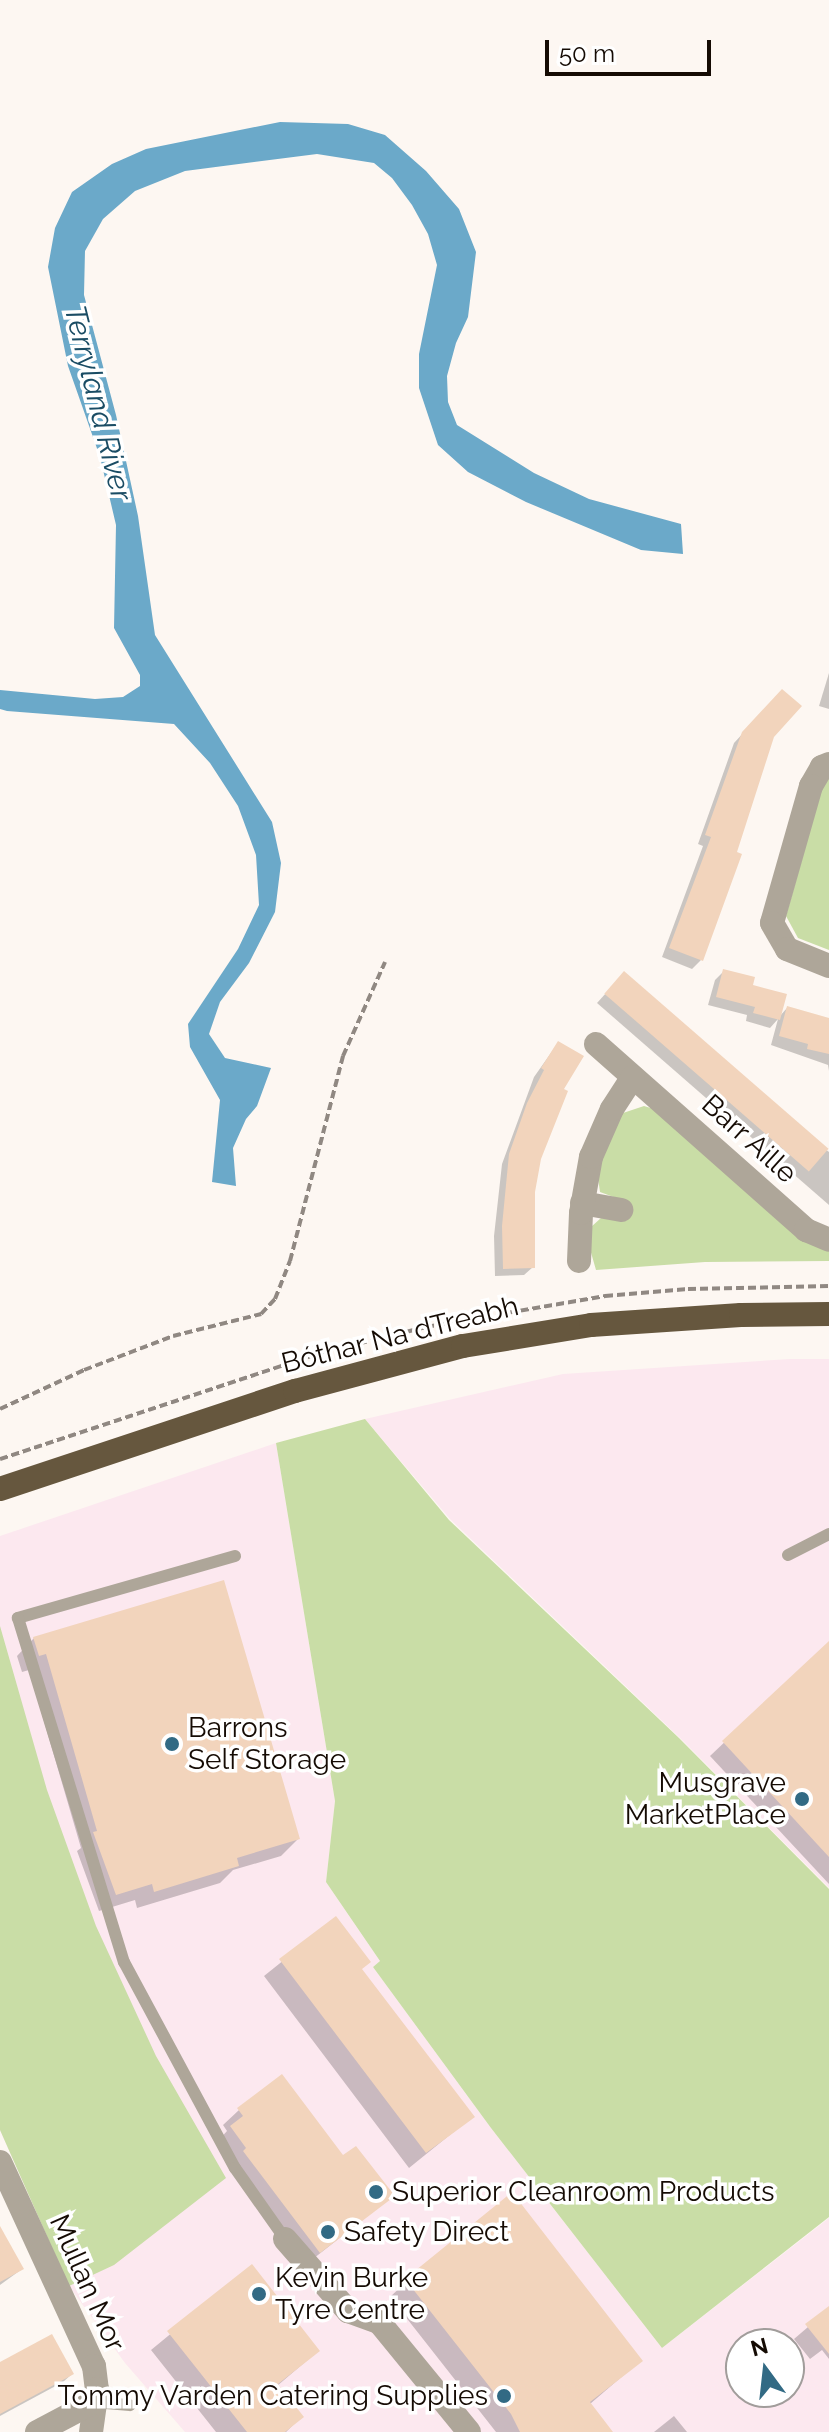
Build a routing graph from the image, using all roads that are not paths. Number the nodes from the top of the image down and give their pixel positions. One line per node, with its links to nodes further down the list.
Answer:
1 (829, 764): 2 (street)
2 (829, 966)
3 (596, 1044): 4 (street, Barr Aille)
4 (633, 1077): 5 (street); 7 (street, Barr Aille)
5 (582, 1203): 6 (street); 8 (street)
6 (621, 1210)
7 (829, 1240)
8 (579, 1261)
9 (829, 1314): 10 (highway, Bóthar Na dTreabh)
10 (0, 1489)
11 (829, 1534): 12 (lane)
12 (788, 1555)
13 (235, 1556): 16 (lane)
14 (0, 2162): 15 (street, Mullan Mor)
15 (6, 2194): 17 (street, Mullan Mor)
16 (285, 2239): 21 (street)
17 (94, 2402): 18 (lane); 19 (street); 20 (street, Mullan Mor)
18 (130, 2405)
19 (37, 2432)
20 (91, 2432)
21 (469, 2432)

